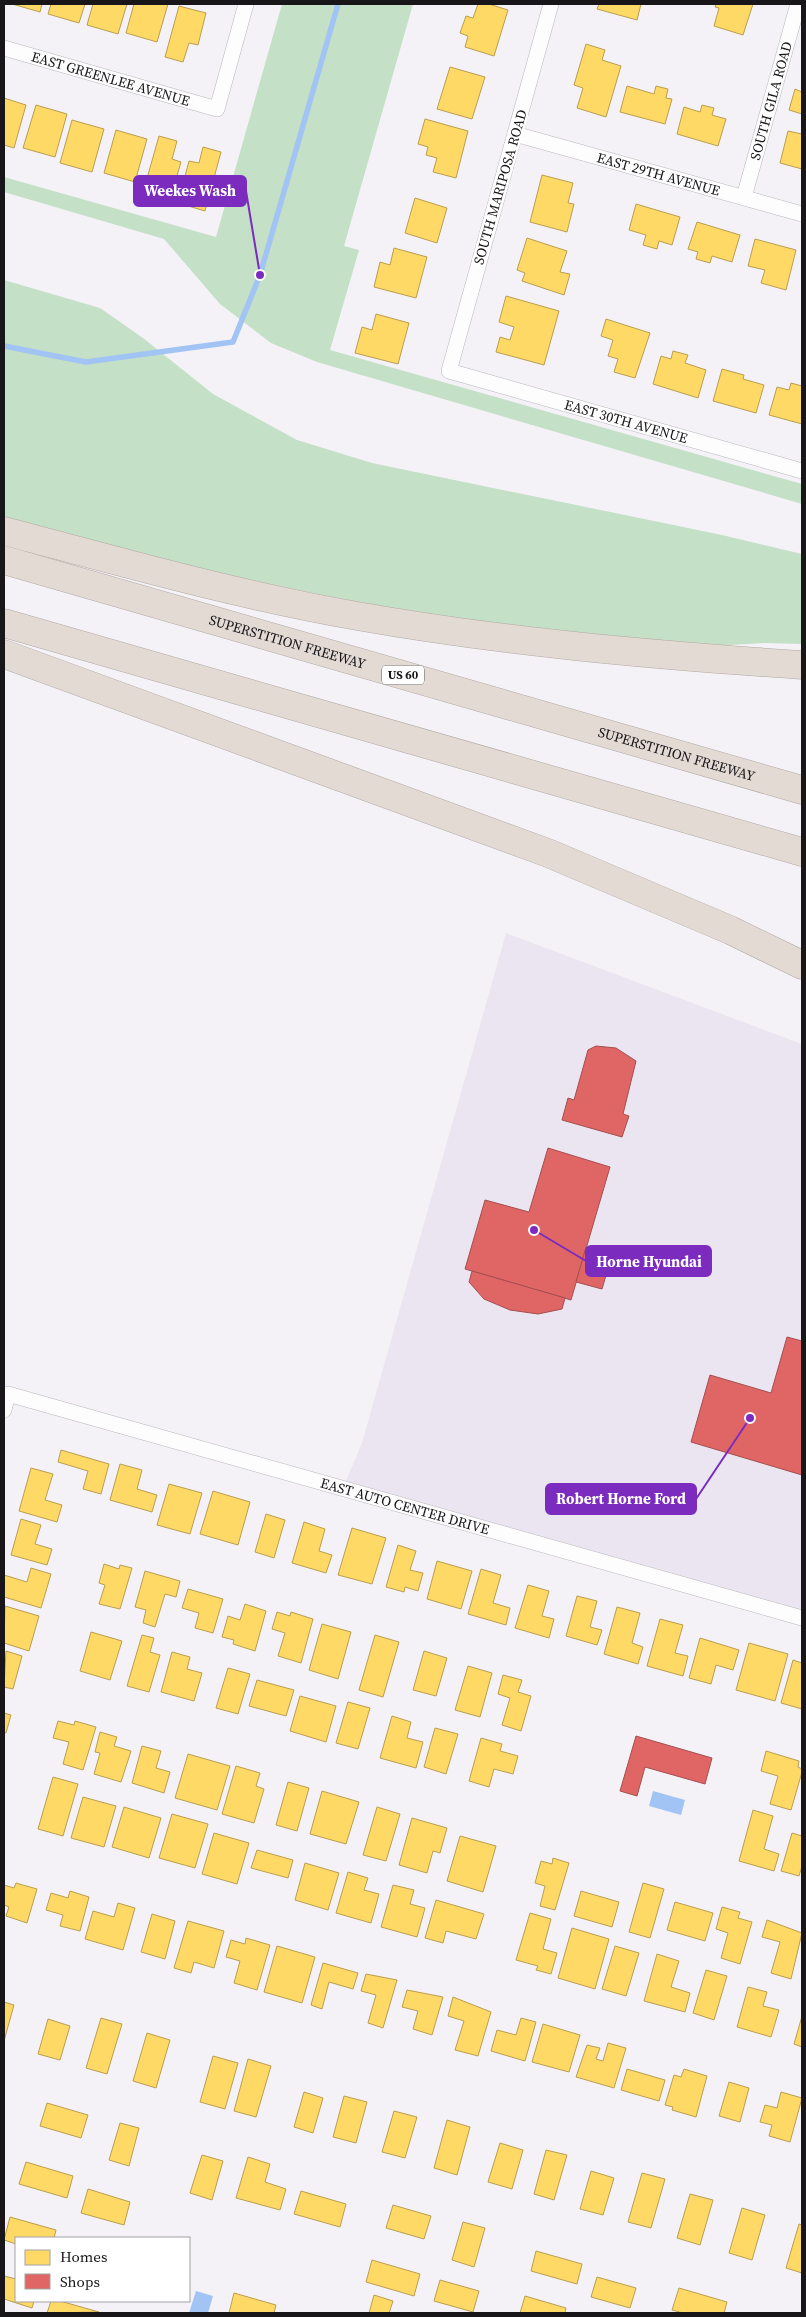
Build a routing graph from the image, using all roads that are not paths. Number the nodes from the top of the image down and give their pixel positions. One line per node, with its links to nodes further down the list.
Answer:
1 (246, 4): 4 (street, EAST GREENLEE AVENUE)
2 (551, 4): 5 (street, SOUTH MARIPOSA ROAD)
3 (798, 4): 6 (street, SOUTH GILA ROAD)
4 (4, 48)
5 (515, 134): 6 (street, EAST 29TH AVENUE); 8 (street, SOUTH MARIPOSA ROAD)
6 (744, 197): 7 (street, EAST 29TH AVENUE)
7 (802, 214)
8 (449, 371): 9 (street, EAST 30TH AVENUE)
9 (802, 471)
10 (4, 531): 14 (highway)
11 (4, 560): 15 (highway, SUPERSTITION FREEWAY / US 60)
12 (4, 623): 16 (highway)
13 (4, 654): 17 (highway)
14 (802, 665)
15 (802, 790)
16 (802, 852)
17 (802, 966)
18 (4, 1410): 19 (street, EAST AUTO CENTER DRIVE)
19 (802, 1618)

